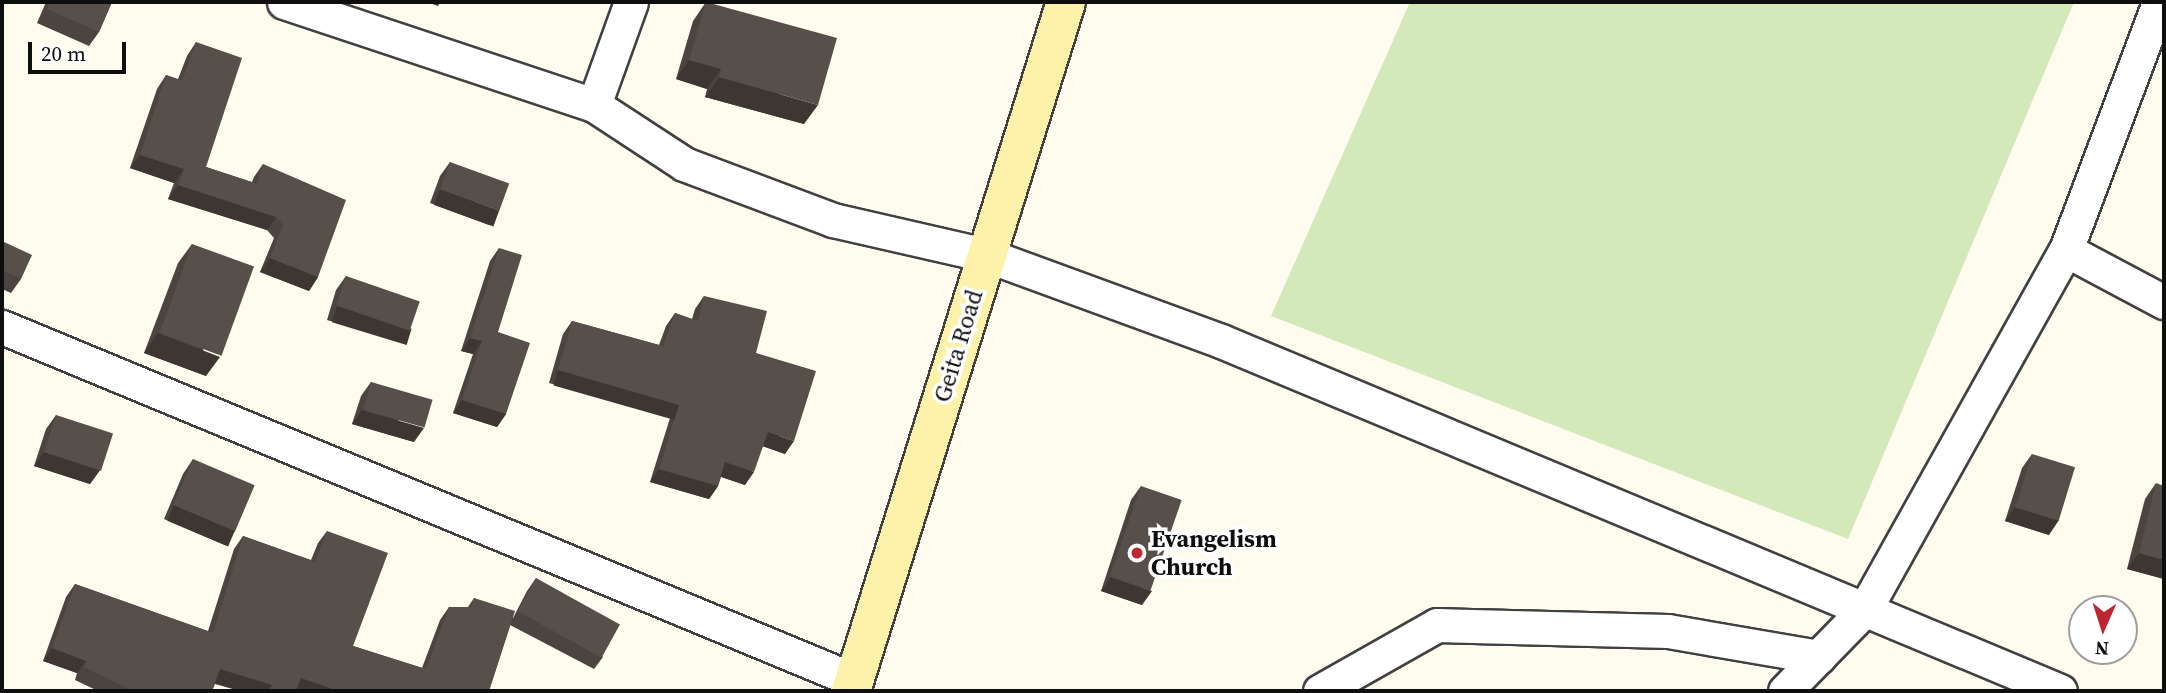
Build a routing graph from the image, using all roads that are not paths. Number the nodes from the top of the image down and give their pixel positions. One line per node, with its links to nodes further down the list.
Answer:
1 (284, 2): 5 (street)
2 (631, 2): 5 (street)
3 (1066, 2): 7 (main road, Geita Road)
4 (2159, 2): 6 (street)
5 (594, 105): 7 (street)
6 (2066, 250): 8 (street); 10 (street)
7 (986, 255): 10 (street); 12 (main road, Geita Road)
8 (2164, 302)
9 (2, 327): 12 (street)
10 (1865, 609): 11 (street); 15 (street)
11 (1819, 657): 13 (street); 14 (street)
12 (852, 686)
13 (1320, 691)
14 (1785, 691)
15 (2060, 691)

